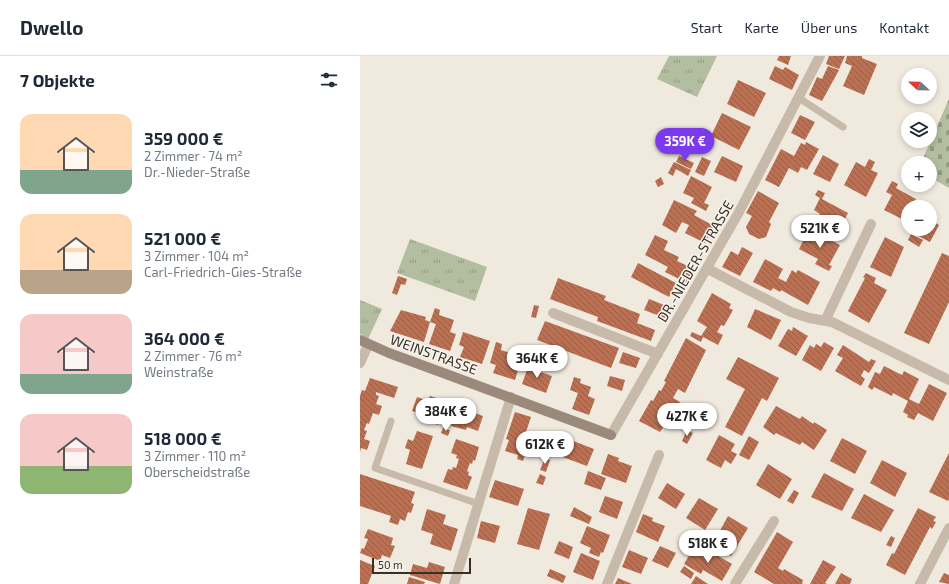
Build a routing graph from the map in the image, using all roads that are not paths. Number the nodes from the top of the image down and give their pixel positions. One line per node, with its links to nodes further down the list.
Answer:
1 (820, 56): 2 (street, DR.-NIEDER-STRASSE)
2 (799, 98): 3 (lane); 5 (street, DR.-NIEDER-STRASSE)
3 (843, 127)
4 (871, 224): 7 (street)
5 (708, 269): 7 (street); 9 (street, DR.-NIEDER-STRASSE)
6 (553, 313): 9 (street)
7 (825, 321): 11 (street)
8 (364, 342): 10 (street); 12 (street, WEINSTRASSE)
9 (658, 354): 14 (street, DR.-NIEDER-STRASSE)
10 (360, 363)
11 (949, 380)
12 (511, 397): 14 (street, WEINSTRASSE); 16 (street)
13 (391, 421): 16 (lane)
14 (611, 435)
15 (659, 455): 20 (street)
16 (479, 504): 19 (street)
17 (774, 521): 21 (street)
18 (949, 528): 22 (street)
19 (454, 584)
20 (607, 584)
21 (735, 584)
22 (920, 584)

